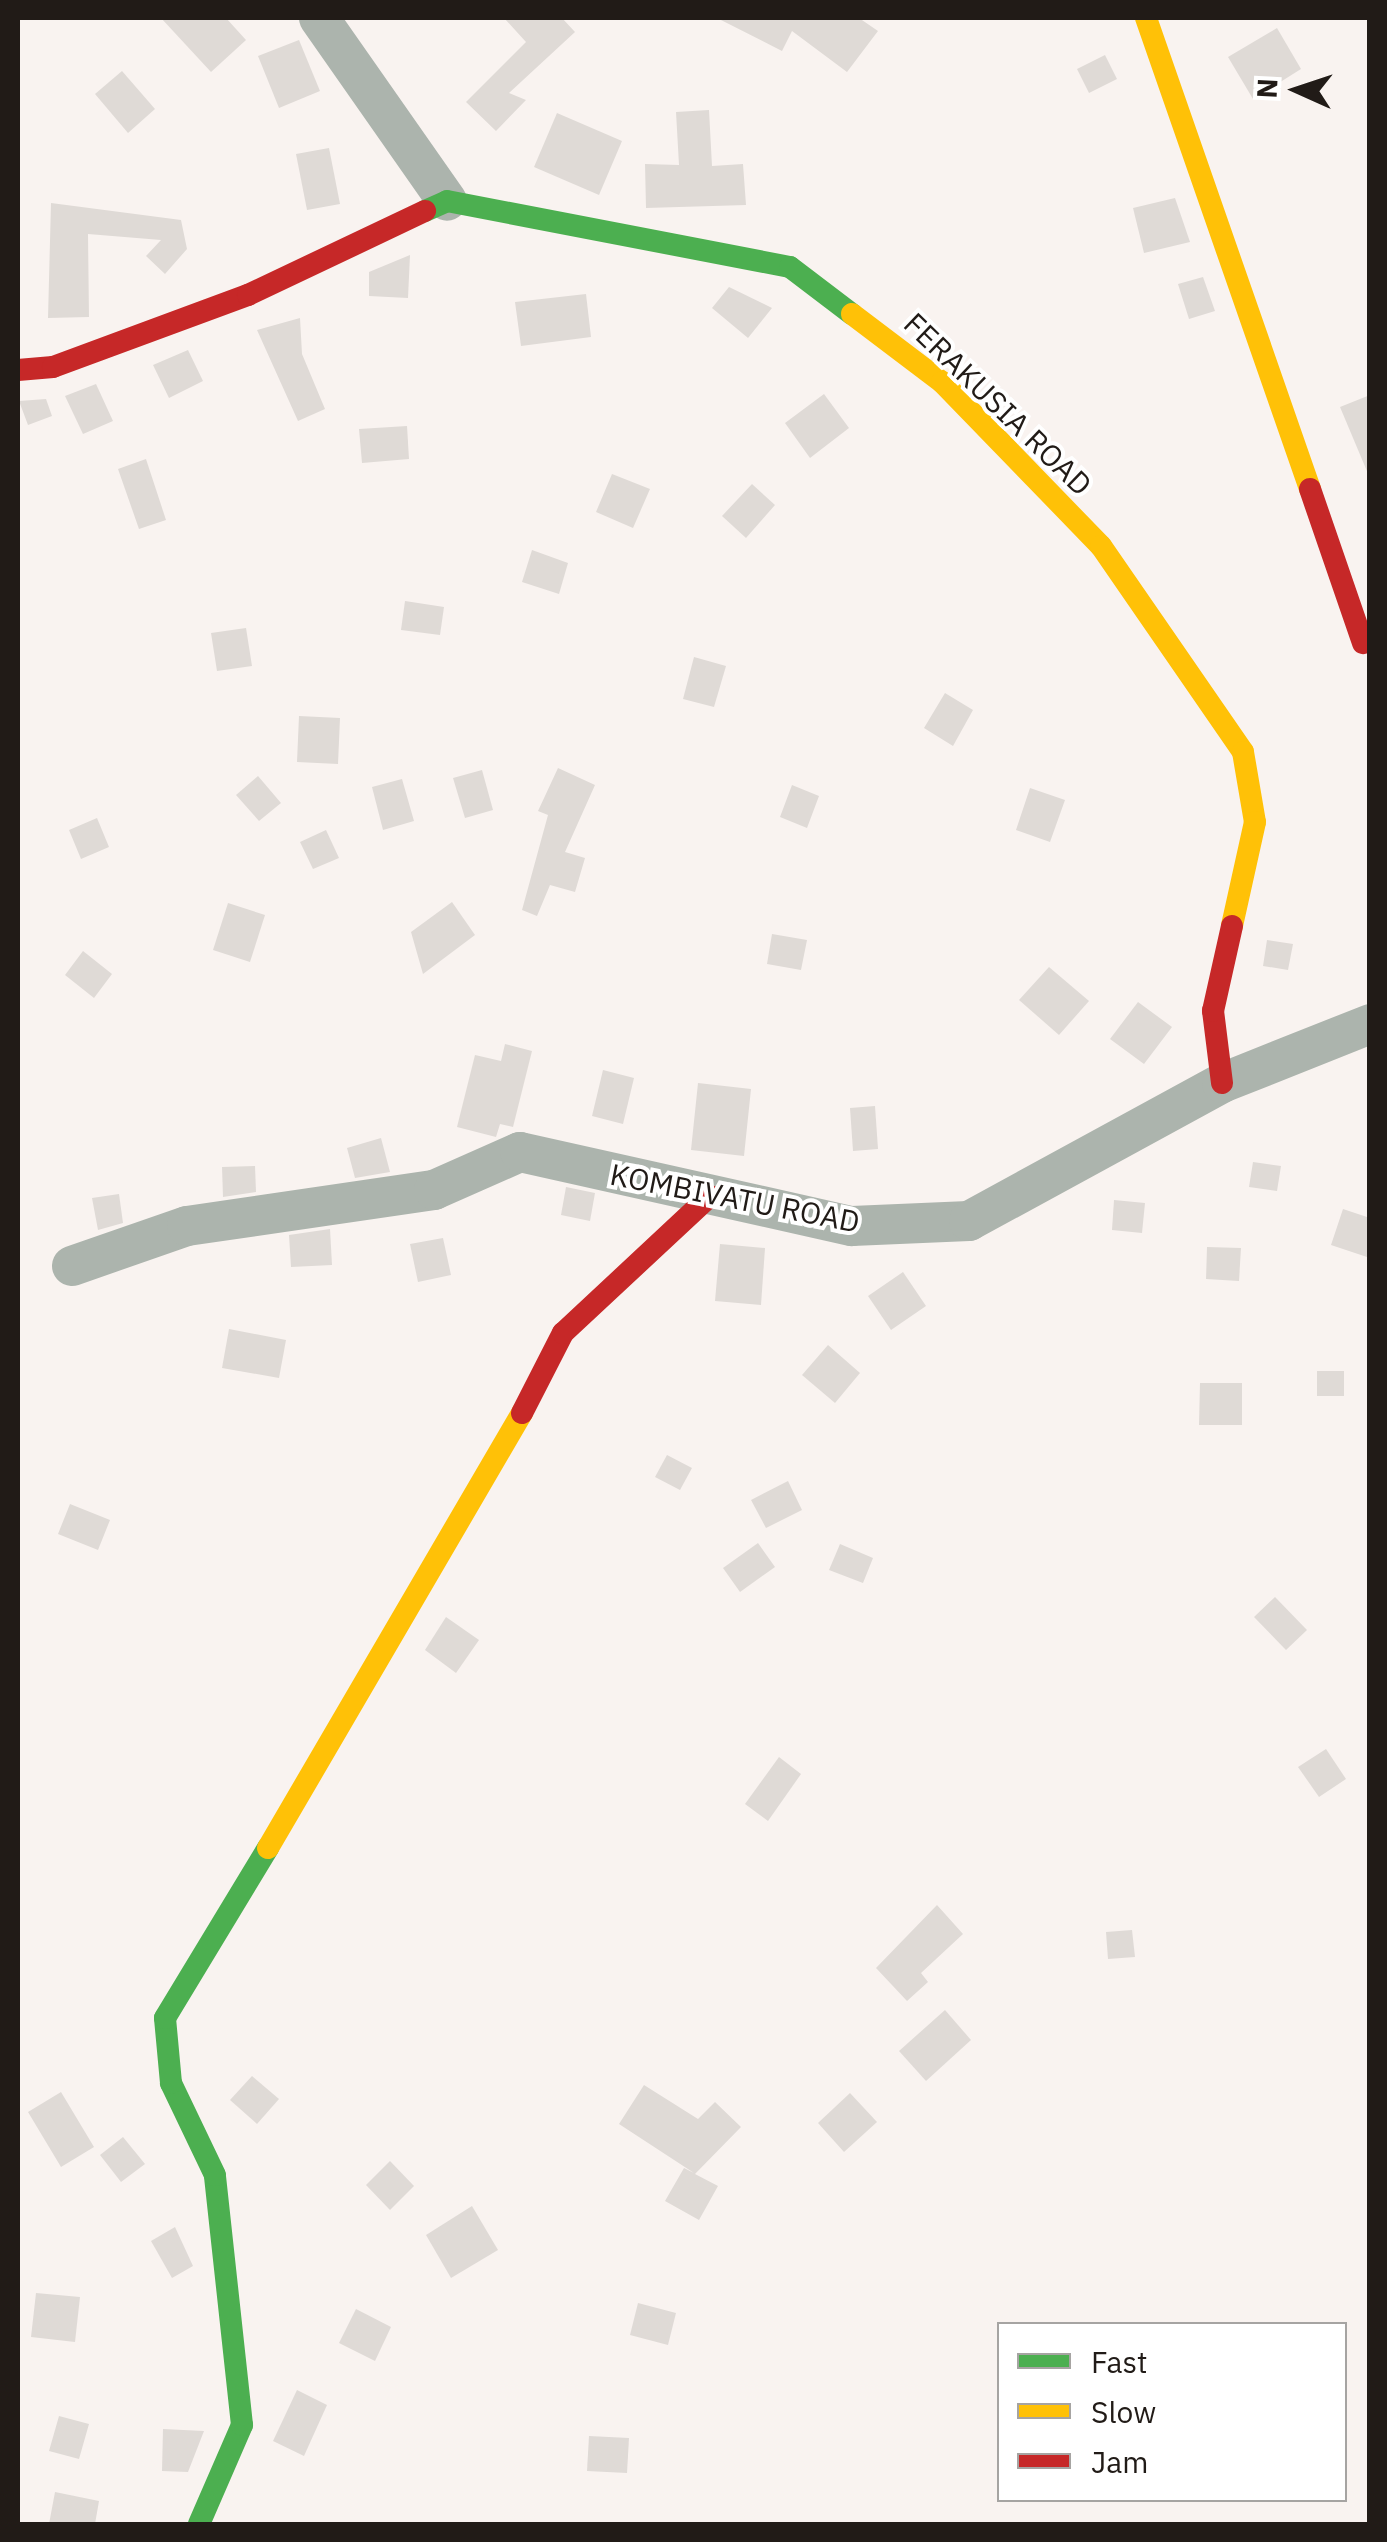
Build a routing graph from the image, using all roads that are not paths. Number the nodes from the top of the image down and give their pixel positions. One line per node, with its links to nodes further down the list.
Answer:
1 (319, 18): 3 (street)
2 (1146, 18): 5 (street)
3 (447, 200): 4 (street); 7 (street, FERAKUSIA ROAD)
4 (18, 370)
5 (1363, 643)
6 (1370, 1024): 7 (street, KOMBIVATU ROAD)
7 (1222, 1082): 8 (street, KOMBIVATU ROAD)
8 (710, 1196): 9 (street, KOMBIVATU ROAD); 10 (street)
9 (72, 1266)
10 (199, 2524)

